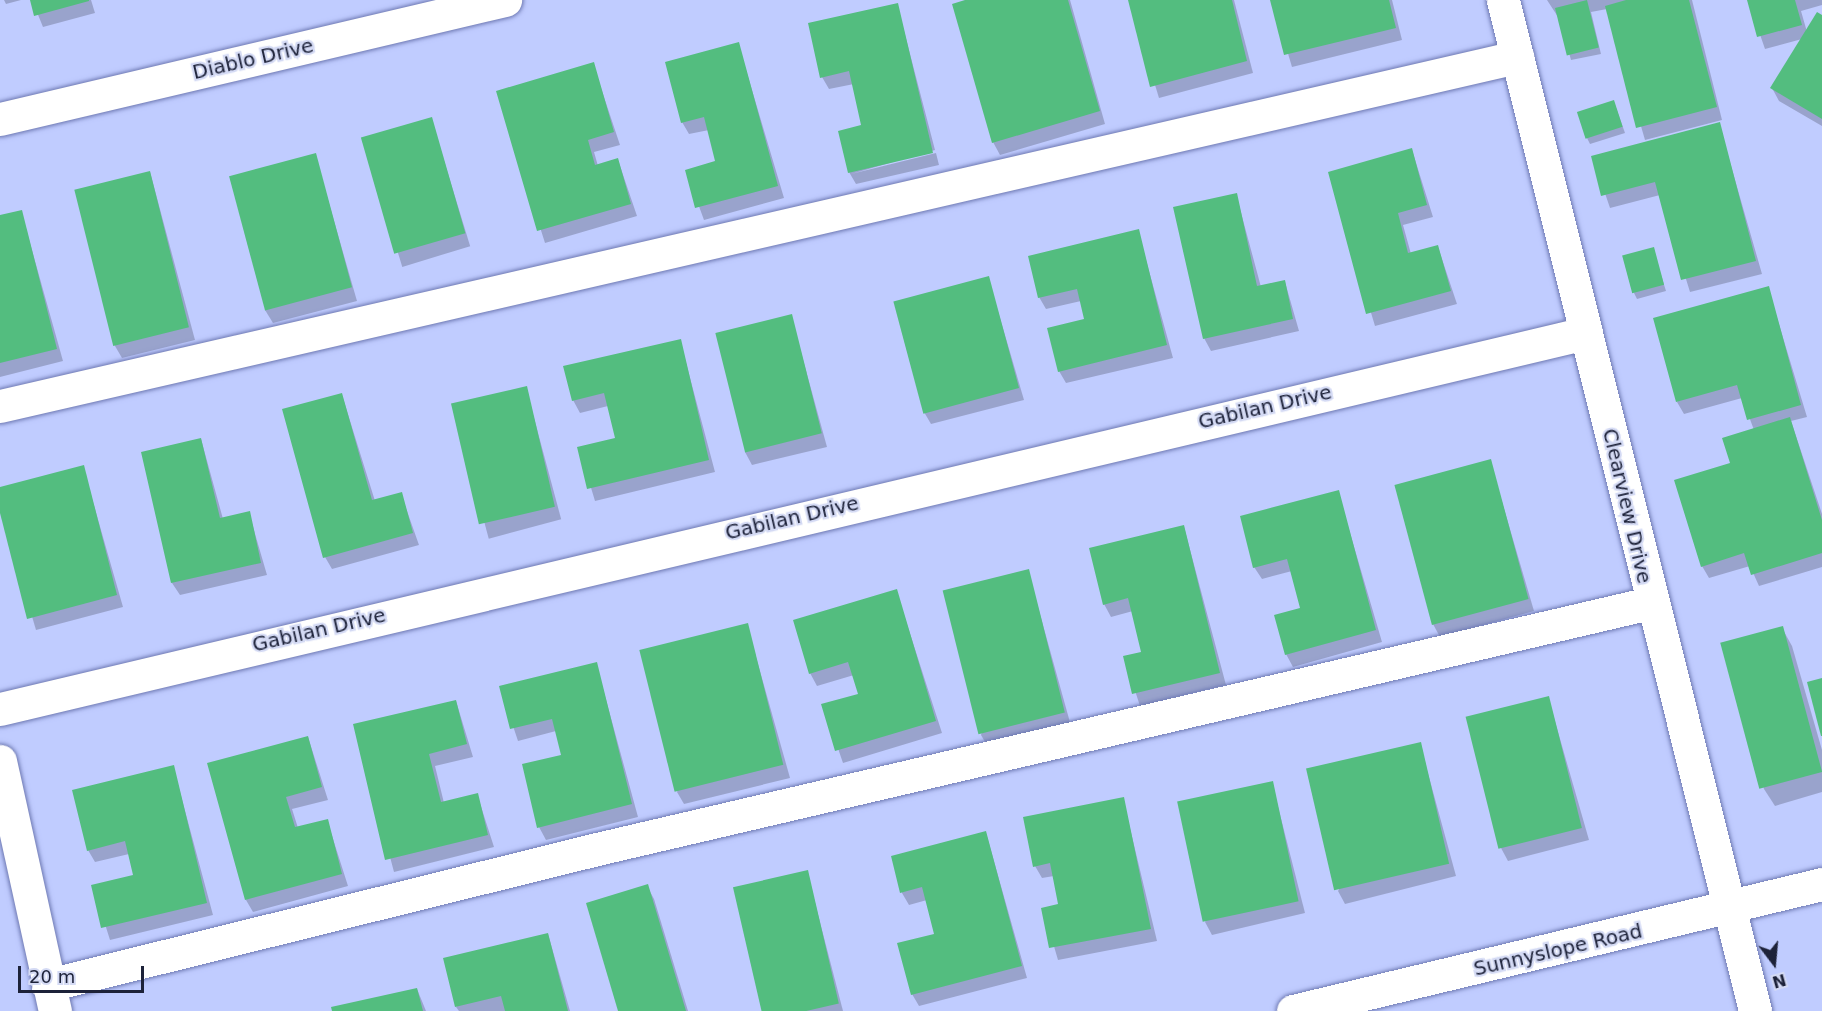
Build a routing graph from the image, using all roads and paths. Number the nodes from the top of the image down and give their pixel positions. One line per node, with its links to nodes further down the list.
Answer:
1 (506, 0): 4 (street, Diablo Drive)
2 (1503, 0): 3 (street, Clearview Drive)
3 (1517, 57): 5 (street, Clearview Drive); 6 (street)
4 (0, 119)
5 (1586, 333): 7 (street, Clearview Drive); 8 (street, Gabilan Drive)
6 (0, 406)
7 (1650, 603): 11 (street, Clearview Drive); 12 (street)
8 (0, 709)
9 (0, 761): 12 (street)
10 (1822, 885): 11 (street, Sunnyslope Road)
11 (1731, 910): 13 (street, Sunnyslope Road); 14 (street, Clearview Drive)
12 (51, 998)
13 (1293, 1011)
14 (1755, 1011)

